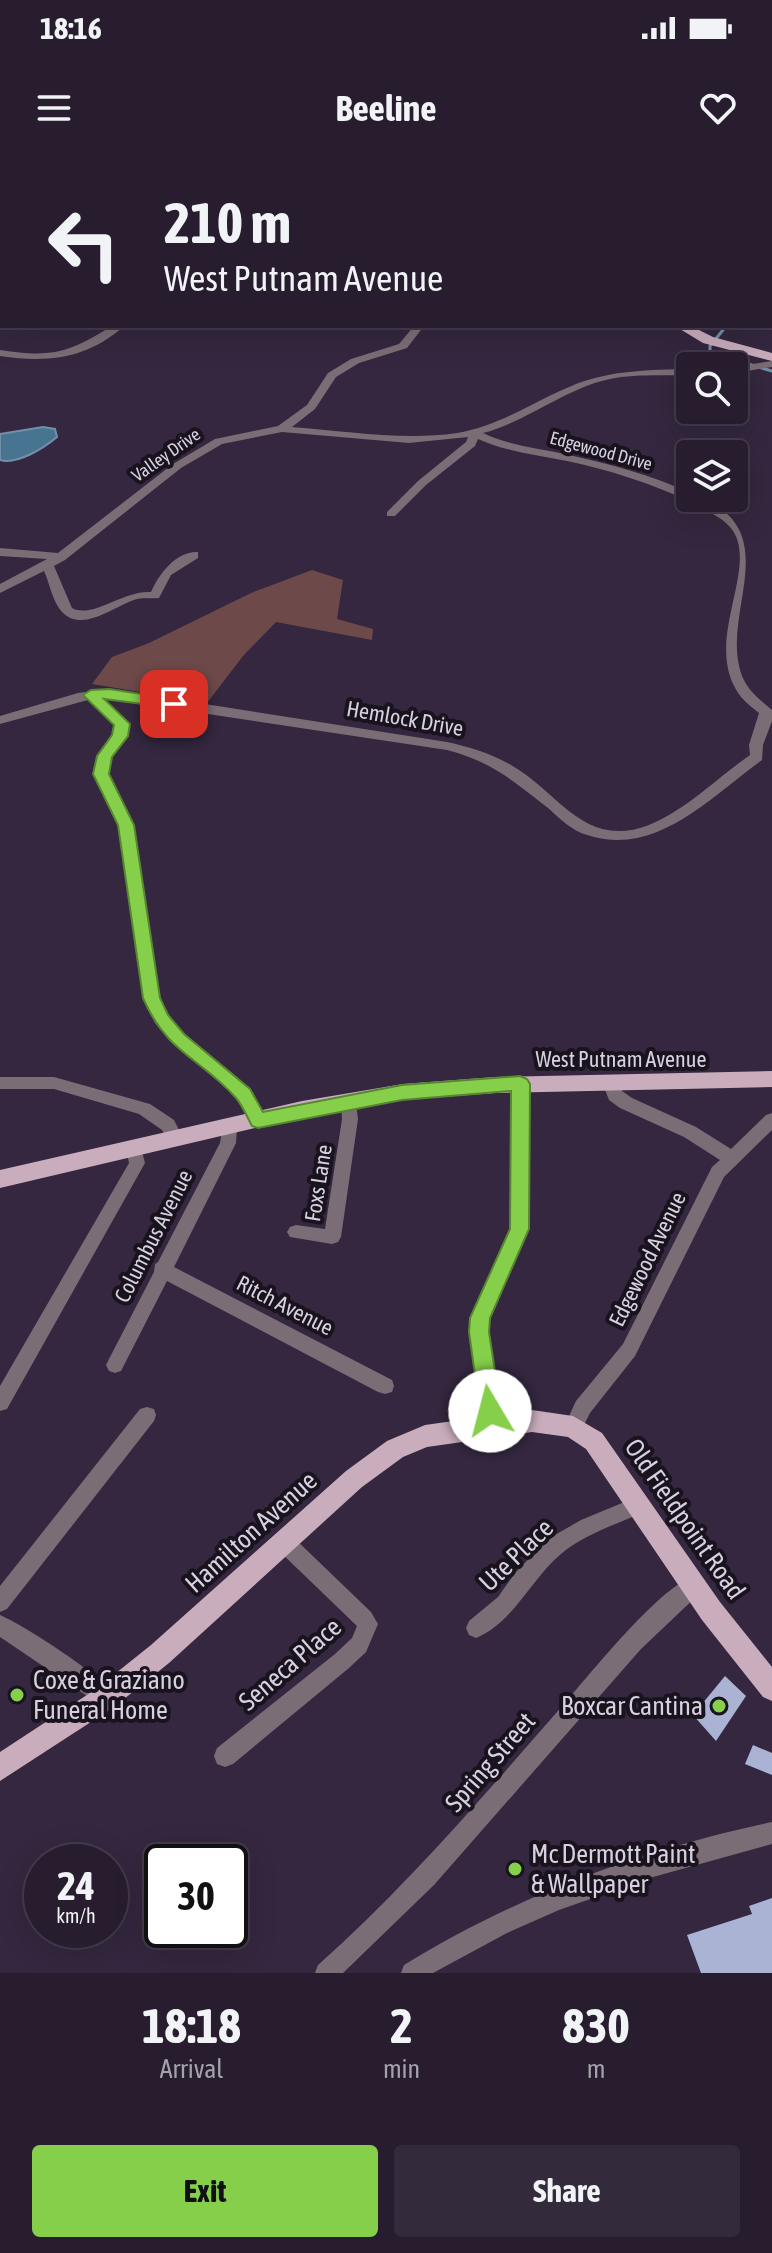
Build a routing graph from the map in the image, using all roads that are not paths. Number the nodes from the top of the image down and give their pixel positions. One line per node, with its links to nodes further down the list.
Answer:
1 (116, 328): 4 (street)
2 (417, 328): 7 (street)
3 (685, 328): 5 (main road)
4 (0, 353)
5 (762, 362)
6 (676, 372): 8 (street, Valley Drive)
7 (282, 429): 8 (street, Valley Drive); 12 (street, Valley Drive)
8 (475, 433): 9 (street, Valley Drive); 16 (street, Edgewood Drive)
9 (391, 514)
10 (0, 552): 12 (street)
11 (194, 555): 13 (street)
12 (61, 557): 13 (street, Valley Drive)
13 (47, 565): 14 (street, Valley Drive)
14 (0, 589)
15 (91, 695): 17 (street, Hemlock Drive); 19 (street, Hemlock Drive); 26 (street)
16 (769, 715): 19 (street)
17 (0, 720)
18 (772, 753): 19 (street, Hemlock Drive)
19 (757, 757)
20 (772, 1079): 21 (main road, West Putnam Avenue)
21 (610, 1082): 23 (main road, West Putnam Avenue); 30 (street)
22 (0, 1083): 28 (street)
23 (520, 1084): 24 (main road, West Putnam Avenue); 38 (street)
24 (349, 1101): 26 (main road, West Putnam Avenue); 32 (street, Foxs Lane)
25 (772, 1120): 30 (street, Edgewood Avenue)
26 (258, 1121): 27 (main road, West Putnam Avenue)
27 (229, 1128): 28 (main road, West Putnam Avenue); 33 (street, Columbus Avenue)
28 (176, 1140): 29 (main road, West Putnam Avenue)
29 (134, 1149): 31 (main road, West Putnam Avenue); 36 (street)
30 (731, 1158): 39 (street, Edgewood Avenue)
31 (0, 1179)
32 (296, 1232)
33 (161, 1269): 34 (street, Columbus Avenue); 35 (street, Ritch Avenue)
34 (115, 1365)
35 (385, 1386)
36 (0, 1403)
37 (147, 1415): 43 (street)
38 (495, 1425): 39 (main road, Hamilton Avenue); 41 (main road, Hamilton Avenue)
39 (573, 1427): 40 (main road, Old Fieldpoint Road)
40 (639, 1505): 42 (main road, Old Fieldpoint Road); 45 (street, Ute Place)
41 (284, 1542): 47 (main road, Hamilton Avenue); 48 (street, Seneca Place)
42 (693, 1586): 46 (main road, Old Fieldpoint Road); 51 (street, Spring Street)
43 (0, 1602)
44 (0, 1625): 47 (street)
45 (476, 1628)
46 (772, 1688)
47 (105, 1698): 49 (main road, Hamilton Avenue)
48 (225, 1756)
49 (0, 1768)
50 (772, 1833): 52 (street)
51 (326, 1973)
52 (412, 1973)

